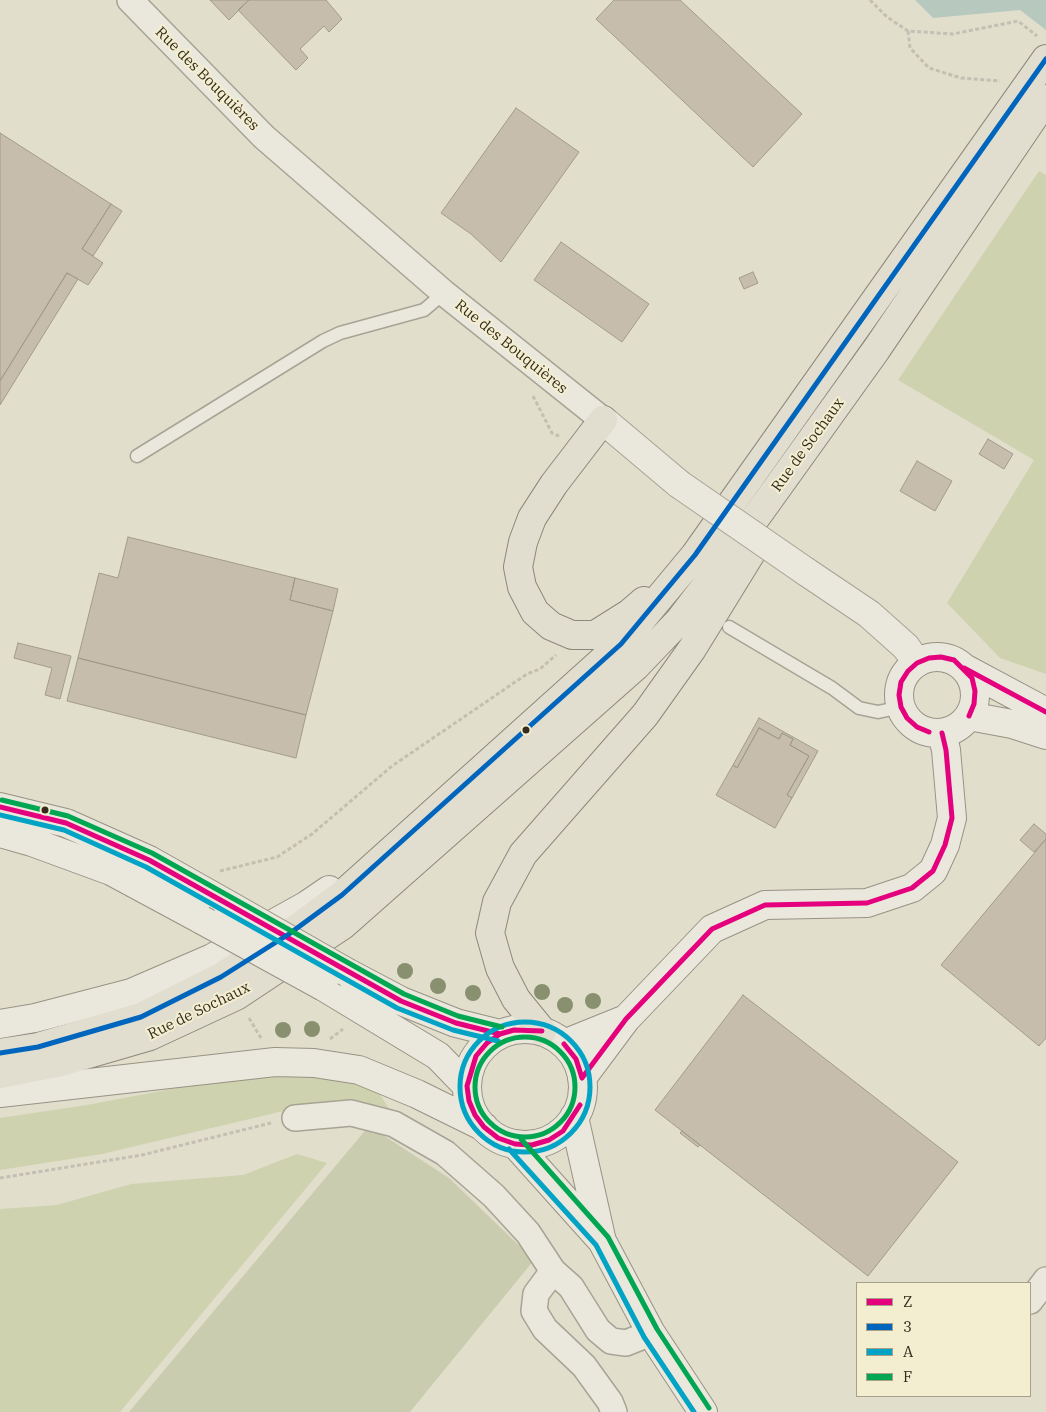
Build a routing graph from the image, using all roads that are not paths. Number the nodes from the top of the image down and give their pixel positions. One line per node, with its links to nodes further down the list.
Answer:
1 (130, 0): 3 (street, Rue des Bouquières)
2 (1041, 68): 4 (main road, Rue de Sochaux); 7 (main road, Rue de Sochaux)
3 (444, 293): 5 (street, Rue des Bouquières); 6 (lane)
4 (876, 350): 26 (main road); 28 (main road, Rue de Sochaux)
5 (603, 420): 7 (main road); 9 (main road, Rue des Bouquières, bridge)
6 (138, 456)
7 (695, 555): 17 (main road, Rue de Sochaux)
8 (729, 627): 11 (lane)
9 (917, 663): 10 (main road); 11 (main road)
10 (964, 668): 12 (main road); 13 (main road)
11 (901, 707): 14 (main road)
12 (1046, 712)
13 (969, 716): 14 (main road); 15 (main road)
14 (942, 733): 22 (main road)
15 (1046, 735)
16 (0, 807): 25 (main road, bridge)
17 (420, 826): 21 (main road); 27 (main road, Rue de Sochaux)
18 (0, 833): 20 (main road)
19 (0, 840): 20 (main road)
20 (32, 842): 30 (main road, bridge)
21 (35, 1018): 23 (main road); 24 (main road)
22 (626, 1019): 26 (main road); 29 (main road)
23 (0, 1020)
24 (0, 1024)
25 (500, 1034): 26 (main road); 30 (main road)
26 (553, 1038): 29 (main road)
27 (0, 1054)
28 (0, 1074)
29 (582, 1078): 33 (main road)
30 (467, 1086): 34 (main road)
31 (0, 1093): 34 (main road)
32 (294, 1118): 37 (street)
33 (574, 1118): 35 (main road); 36 (main road)
34 (484, 1127): 35 (main road)
35 (515, 1144): 36 (main road)
36 (602, 1241): 40 (main road)
37 (553, 1271): 40 (street); 41 (street)
38 (1046, 1280): 39 (street)
39 (1031, 1301)
40 (651, 1333): 42 (main road)
41 (614, 1412)
42 (703, 1412)

